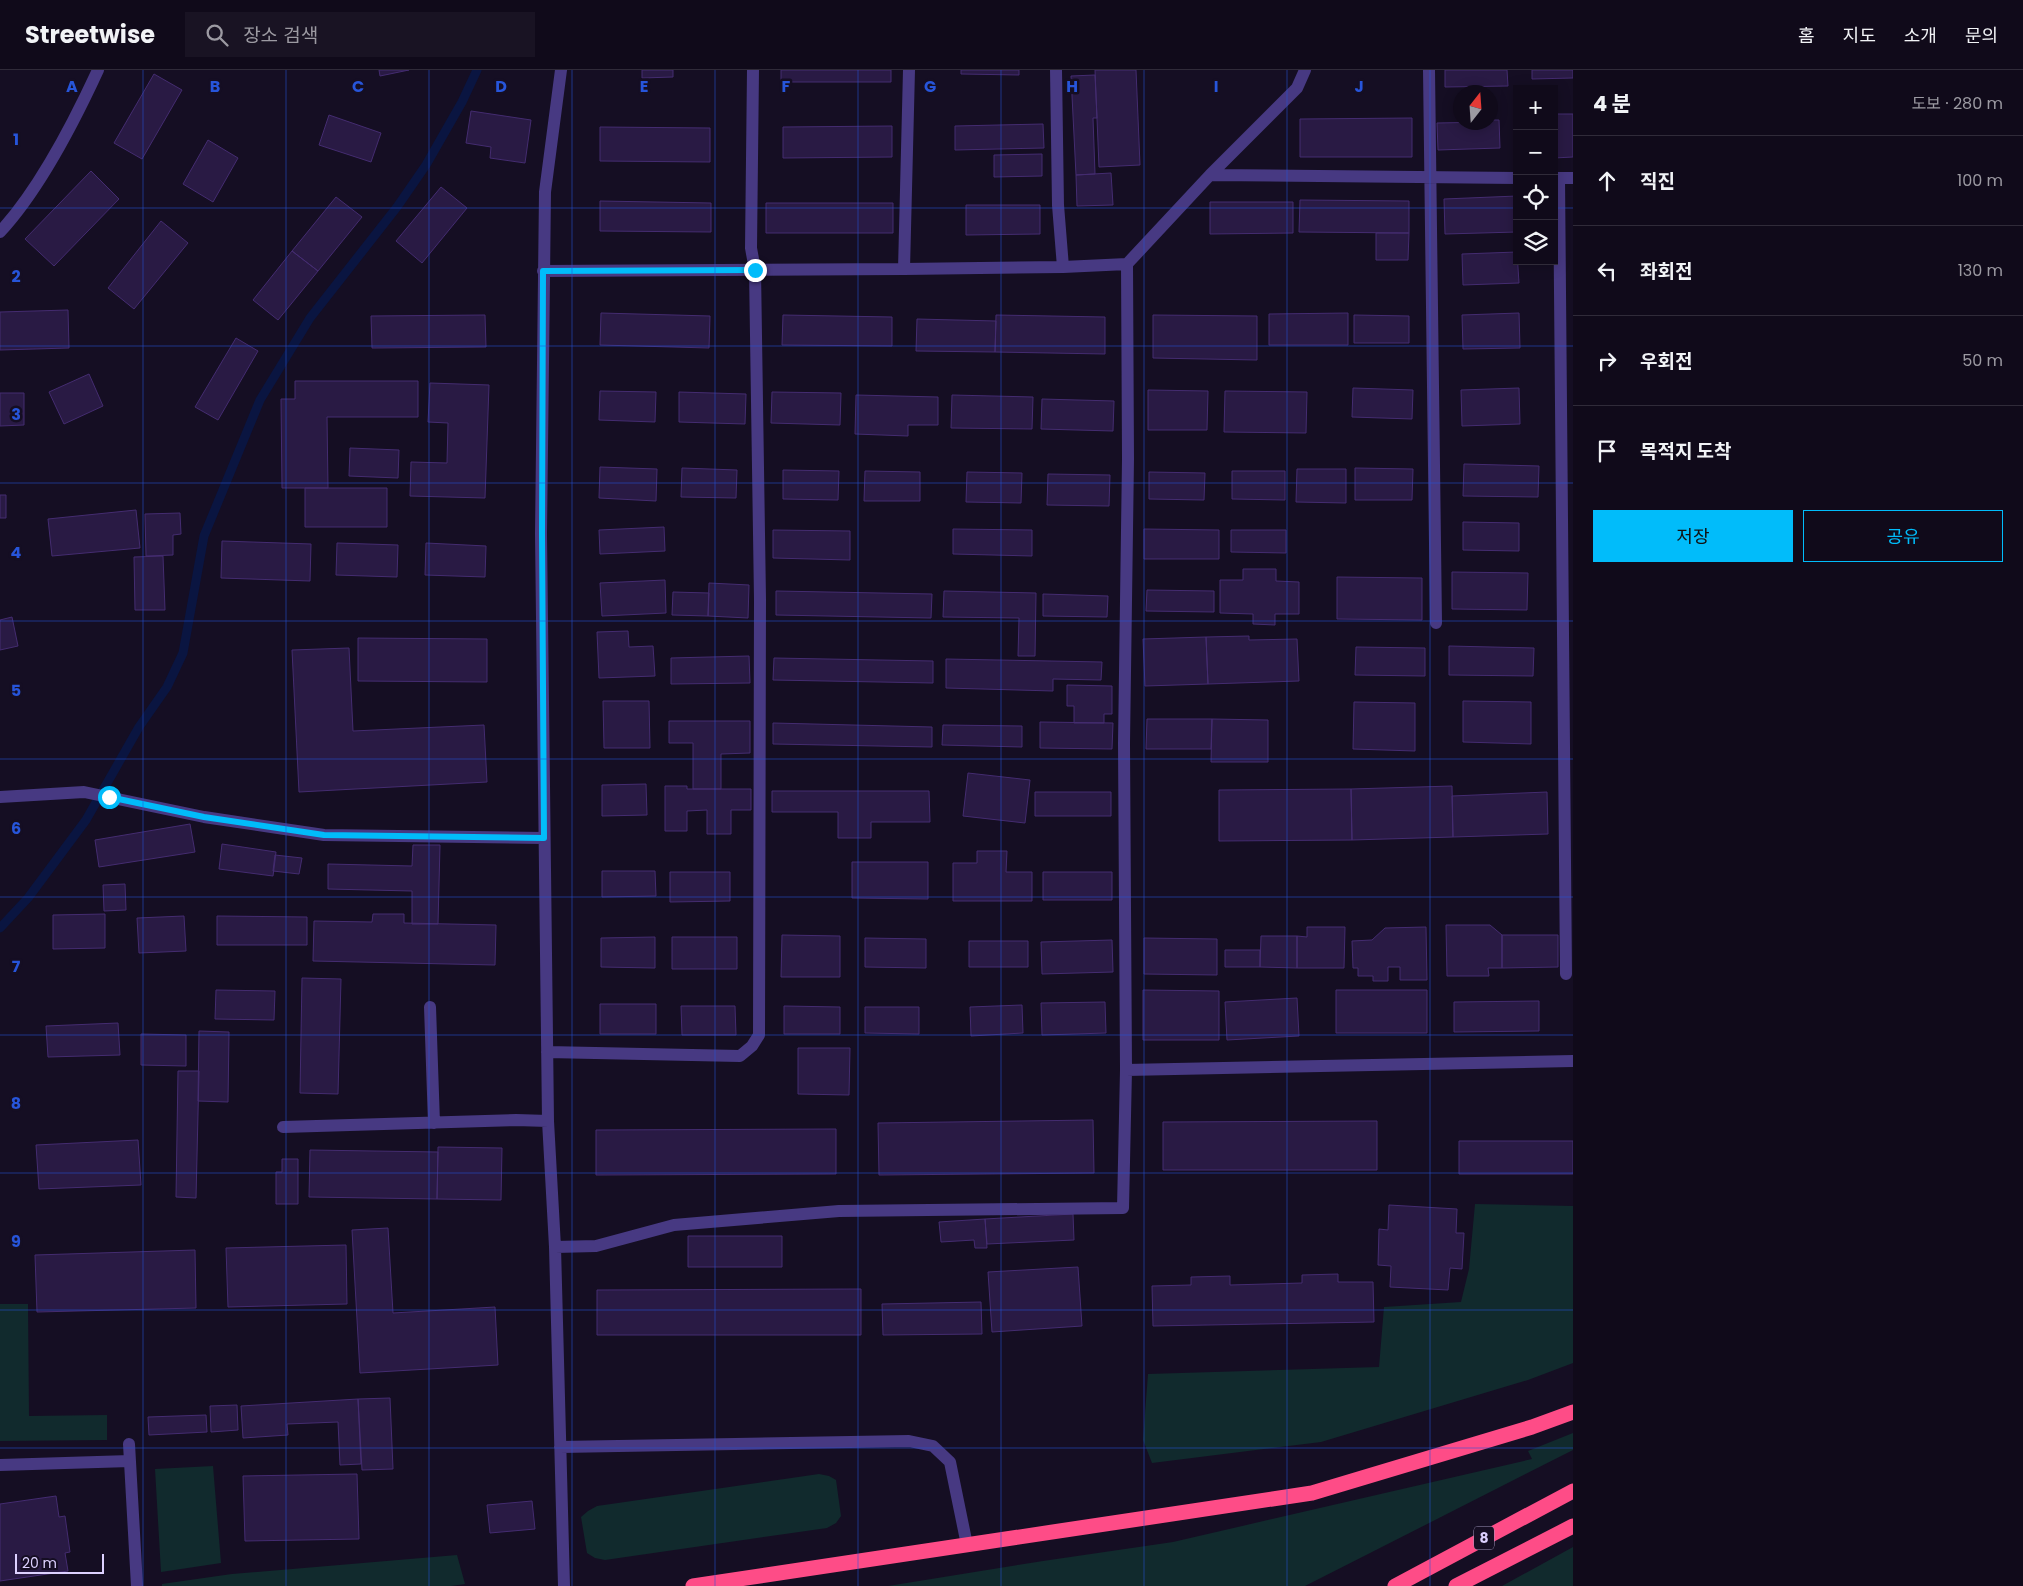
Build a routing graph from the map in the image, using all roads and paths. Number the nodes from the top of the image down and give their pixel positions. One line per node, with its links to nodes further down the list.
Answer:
1 (98, 70): 14 (street)
2 (560, 70): 19 (street)
3 (753, 70): 17 (street)
4 (909, 70): 18 (street)
5 (1056, 70): 16 (street)
6 (1305, 70): 8 (street)
7 (1429, 70): 9 (street)
8 (1210, 175): 9 (street); 15 (street)
9 (1432, 178): 10 (street); 20 (street)
10 (1513, 178)
11 (1558, 178): 12 (street)
12 (1573, 178)
13 (1557, 220): 23 (street)
14 (0, 232)
15 (1127, 264): 16 (street); 27 (street)
16 (1063, 267): 18 (street)
17 (755, 270): 18 (street); 19 (street); 25 (street)
18 (904, 270)
19 (543, 271): 22 (street)
20 (1436, 623)
21 (0, 797): 22 (street)
22 (544, 838): 25 (street)
23 (1566, 974)
24 (430, 1007): 29 (street)
25 (547, 1052): 28 (street)
26 (1573, 1061): 27 (street)
27 (1126, 1070): 31 (street)
28 (548, 1121): 29 (street); 31 (street)
29 (434, 1123): 30 (street)
30 (283, 1128)
31 (555, 1247): 34 (street)
32 (1573, 1412): 39 (highway)
33 (129, 1444): 35 (street)
34 (560, 1447): 39 (street); 41 (street)
35 (130, 1460): 36 (street); 40 (street)
36 (0, 1465)
37 (1573, 1491): 43 (highway, 8)
38 (1573, 1526): 44 (highway, 8)
39 (967, 1545): 42 (highway)
40 (137, 1586)
41 (564, 1586)
42 (694, 1586)
43 (1395, 1586)
44 (1456, 1586)

